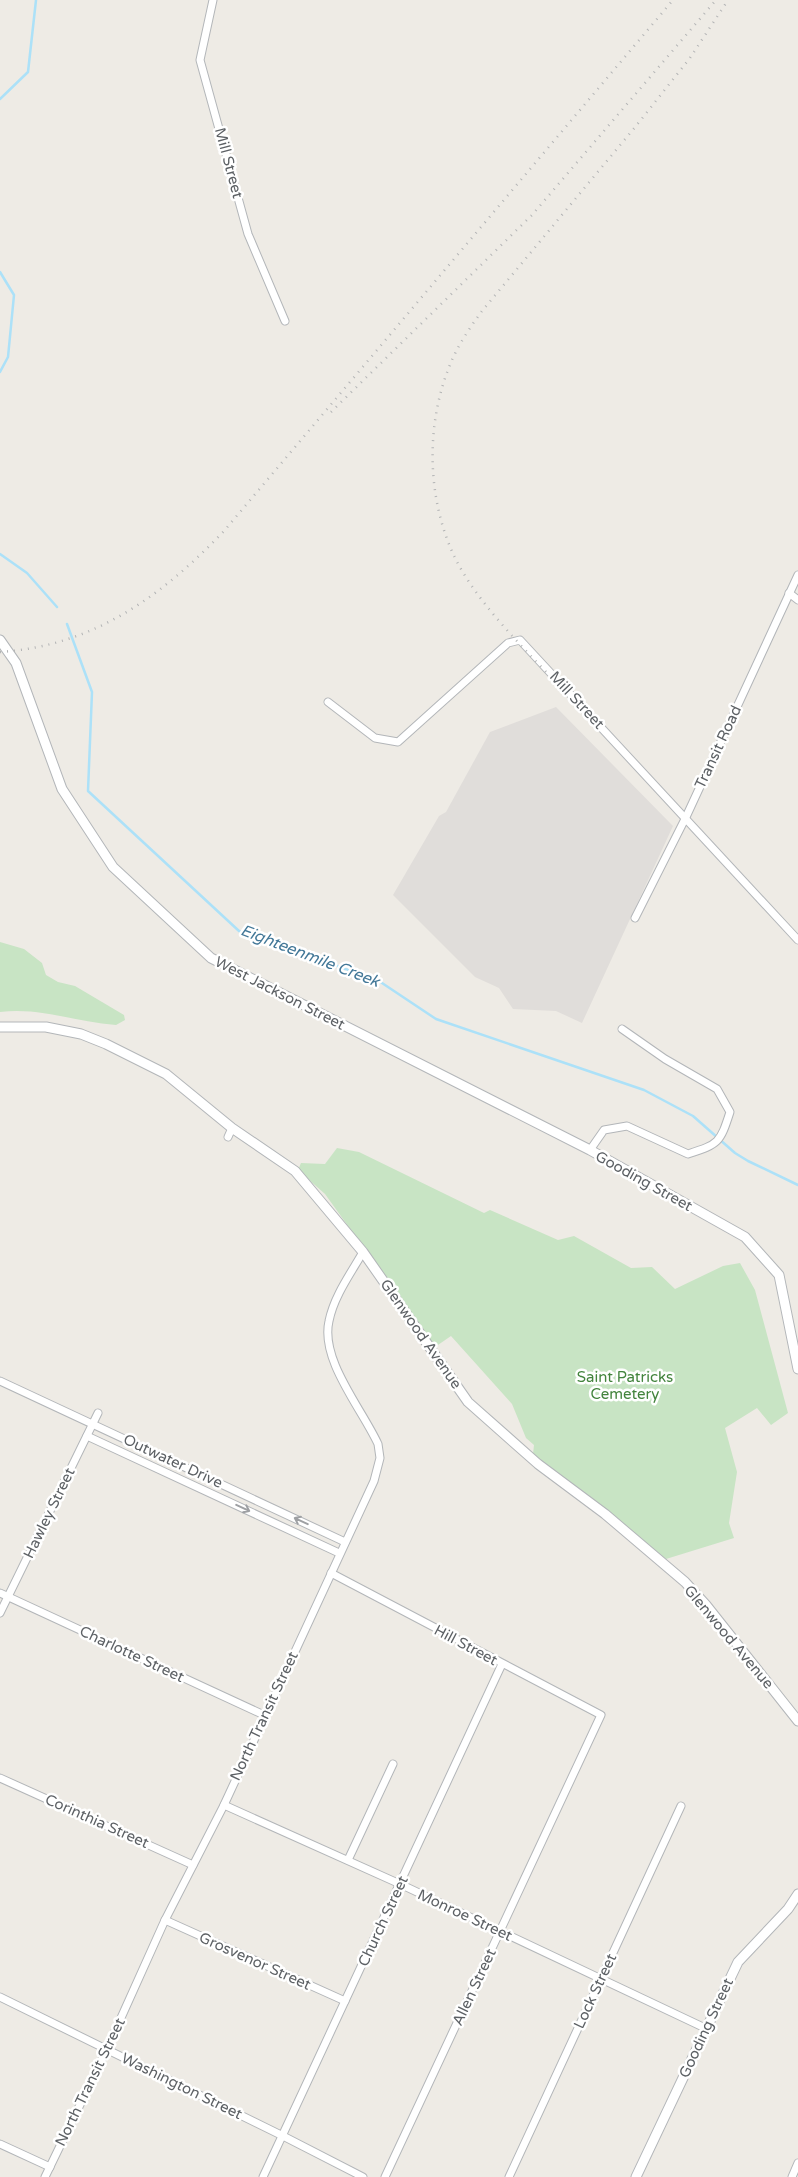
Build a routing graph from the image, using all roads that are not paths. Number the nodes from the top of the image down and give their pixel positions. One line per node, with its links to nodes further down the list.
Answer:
1 (213, 0): 2 (street, Mill Street)
2 (285, 321)
3 (798, 575): 4 (street, Transit Road)
4 (789, 593): 5 (street); 8 (street, Transit Road)
5 (798, 600)
6 (0, 640): 15 (street, West Jackson Street)
7 (328, 702): 8 (street, Mill Street)
8 (686, 817): 9 (street, Transit Road); 10 (street, Mill Street)
9 (635, 918)
10 (798, 940)
11 (0, 1027): 13 (street, Glenwood Avenue)
12 (622, 1029): 15 (street, Gooding Street)
13 (232, 1128): 14 (street); 16 (street, Glenwood Avenue)
14 (228, 1137)
15 (590, 1150): 17 (street, Gooding Street)
16 (363, 1252): 22 (street, North Transit Street); 31 (street, Glenwood Avenue)
17 (798, 1369)
18 (0, 1381): 20 (street, Outwater Drive)
19 (98, 1413): 20 (street, Hawley Street)
20 (93, 1424): 21 (street, Hawley Street); 22 (street, Outwater Drive, one-way to 20)
21 (87, 1436): 23 (street, Outwater Drive, one-way to 23); 26 (street, Hawley Street)
22 (345, 1542): 23 (street, North Transit Street)
23 (339, 1553): 24 (street, North Transit Street)
24 (331, 1573): 28 (street, Hill Street); 29 (street, North Transit Street)
25 (0, 1594): 26 (street, Charlotte Street)
26 (8, 1597): 27 (street, Hawley Street); 29 (street, Charlotte Street)
27 (0, 1613)
28 (502, 1664): 30 (street, Hill Street); 38 (street, Church Street)
29 (264, 1715): 34 (street, North Transit Street)
30 (601, 1715): 41 (street, Allen Street)
31 (798, 1721)
32 (393, 1764): 36 (street)
33 (0, 1778): 37 (street, Corinthia Street)
34 (224, 1804): 36 (street, Monroe Street); 37 (street, North Transit Street)
35 (681, 1806): 42 (street, Lock Street)
36 (348, 1860): 38 (street, Monroe Street)
37 (193, 1865): 40 (street, North Transit Street)
38 (400, 1884): 41 (street, Monroe Street); 44 (street, Church Street)
39 (798, 1894): 45 (street, Gooding Street)
40 (165, 1920): 44 (street, Grosvenor Street); 46 (street, North Transit Street)
41 (500, 1932): 42 (street, Monroe Street); 54 (street, Allen Street)
42 (600, 1980): 45 (street, Monroe Street); 55 (street, Lock Street)
43 (0, 1997): 46 (street, Washington Street)
44 (345, 2001): 47 (street, Church Street)
45 (705, 2028): 56 (street, Gooding Street)
46 (107, 2049): 47 (street, Washington Street); 50 (street, North Transit Street)
47 (283, 2136): 52 (street, Church Street); 53 (street, Washington Street)
48 (0, 2144): 50 (street)
49 (798, 2162): 57 (street)
50 (50, 2167): 51 (street, North Transit Street)
51 (45, 2177)
52 (264, 2177)
53 (363, 2177)
54 (385, 2177)
55 (509, 2177)
56 (636, 2177)
57 (792, 2177)

